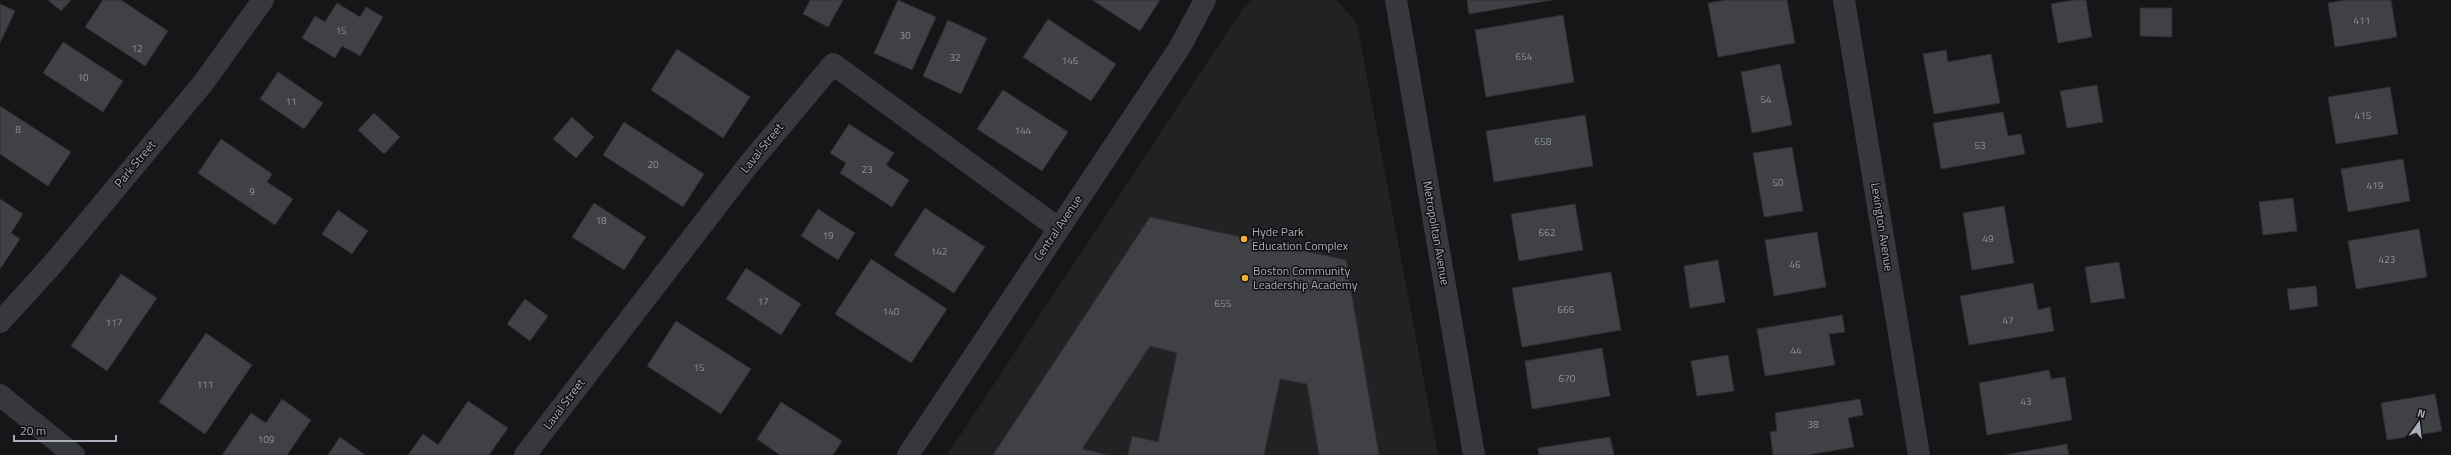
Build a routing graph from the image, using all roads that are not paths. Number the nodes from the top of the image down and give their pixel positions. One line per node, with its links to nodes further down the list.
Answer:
1 (262, 0): 6 (street, Park Street)
2 (1205, 0): 5 (street, Central Avenue)
3 (1844, 0): 12 (street, Lexington Avenue)
4 (1395, 4): 11 (street, Metropolitan Avenue)
5 (1058, 228): 9 (street, Laval Street); 10 (street, Central Avenue)
6 (0, 322)
7 (0, 395): 8 (street)
8 (74, 455)
9 (525, 455)
10 (908, 455)
11 (1474, 455)
12 (1920, 455)

